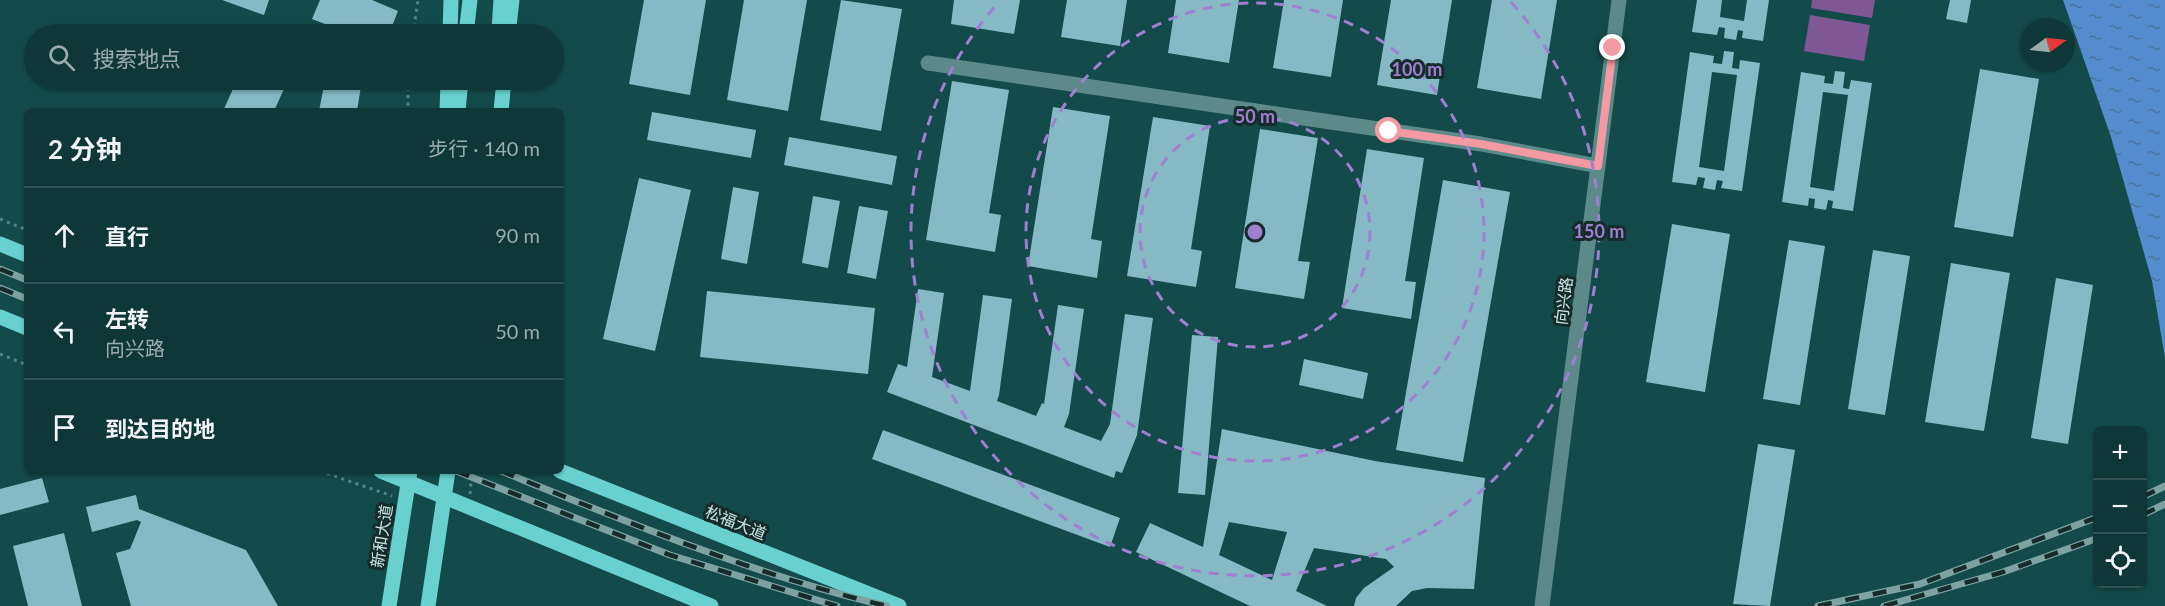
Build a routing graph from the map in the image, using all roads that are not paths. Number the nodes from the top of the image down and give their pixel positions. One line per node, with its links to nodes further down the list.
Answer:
1 (451, 0): 6 (main road)
2 (470, 0): 7 (main road)
3 (501, 0): 8 (main road)
4 (512, 0): 9 (main road)
5 (1619, 0): 19 (street, 向兴路)
6 (450, 24)
7 (467, 24)
8 (500, 24)
9 (509, 24)
10 (928, 63): 19 (street)
11 (448, 90): 15 (main road)
12 (460, 90): 16 (main road)
13 (495, 90): 17 (main road)
14 (503, 90): 18 (main road)
15 (447, 108)
16 (458, 108)
17 (494, 108)
18 (501, 108)
19 (1598, 166): 32 (street, 向兴路)
20 (0, 244): 21 (main road)
21 (24, 254)
22 (0, 317): 23 (main road)
23 (24, 327)
24 (564, 473): 31 (main road, 松福大道)
25 (448, 474): 27 (main road)
26 (409, 476): 27 (main road); 28 (main road, 新和大道)
27 (444, 497): 29 (main road); 30 (main road)
28 (389, 606)
29 (428, 606)
30 (711, 606)
31 (899, 606)
32 (1542, 606)

